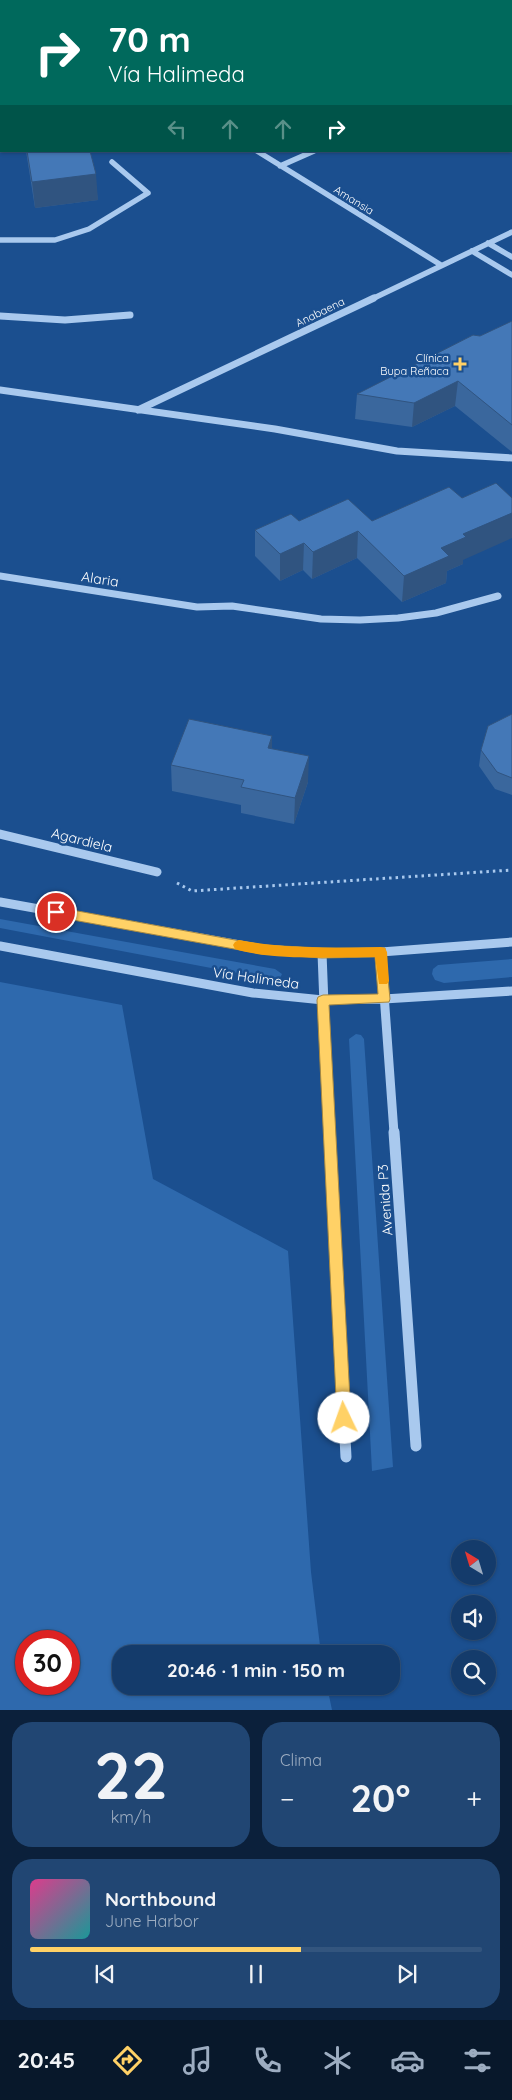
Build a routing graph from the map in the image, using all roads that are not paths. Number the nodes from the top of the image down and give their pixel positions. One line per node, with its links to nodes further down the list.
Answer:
1 (259, 152): 4 (street, Amansia)
2 (312, 152): 4 (street)
3 (112, 162): 6 (street)
4 (280, 166): 10 (street, Amansia)
5 (512, 232): 7 (street, Anabaena)
6 (0, 240)
7 (488, 243): 8 (street, Anabaena); 9 (street)
8 (472, 251): 10 (street, Anabaena); 11 (street)
9 (512, 257)
10 (441, 265): 15 (street, Anabaena)
11 (512, 275)
12 (130, 315): 13 (street)
13 (0, 316)
14 (0, 390): 15 (street)
15 (137, 411): 16 (street)
16 (512, 458)
17 (0, 576): 18 (street, Alaria)
18 (498, 596)
19 (0, 834): 20 (street, Agardiela)
20 (157, 872)
21 (0, 902): 25 (street)
22 (512, 942): 24 (street)
23 (0, 946): 28 (street, Vía Halimeda)
24 (381, 952): 25 (street); 27 (street, Avenida P3)
25 (322, 953): 28 (street)
26 (512, 991): 27 (street, Vía Halimeda)
27 (384, 999): 28 (street, Vía Halimeda); 29 (street, Avenida P3)
28 (323, 1000): 30 (street)
29 (416, 1446)
30 (346, 1457)

